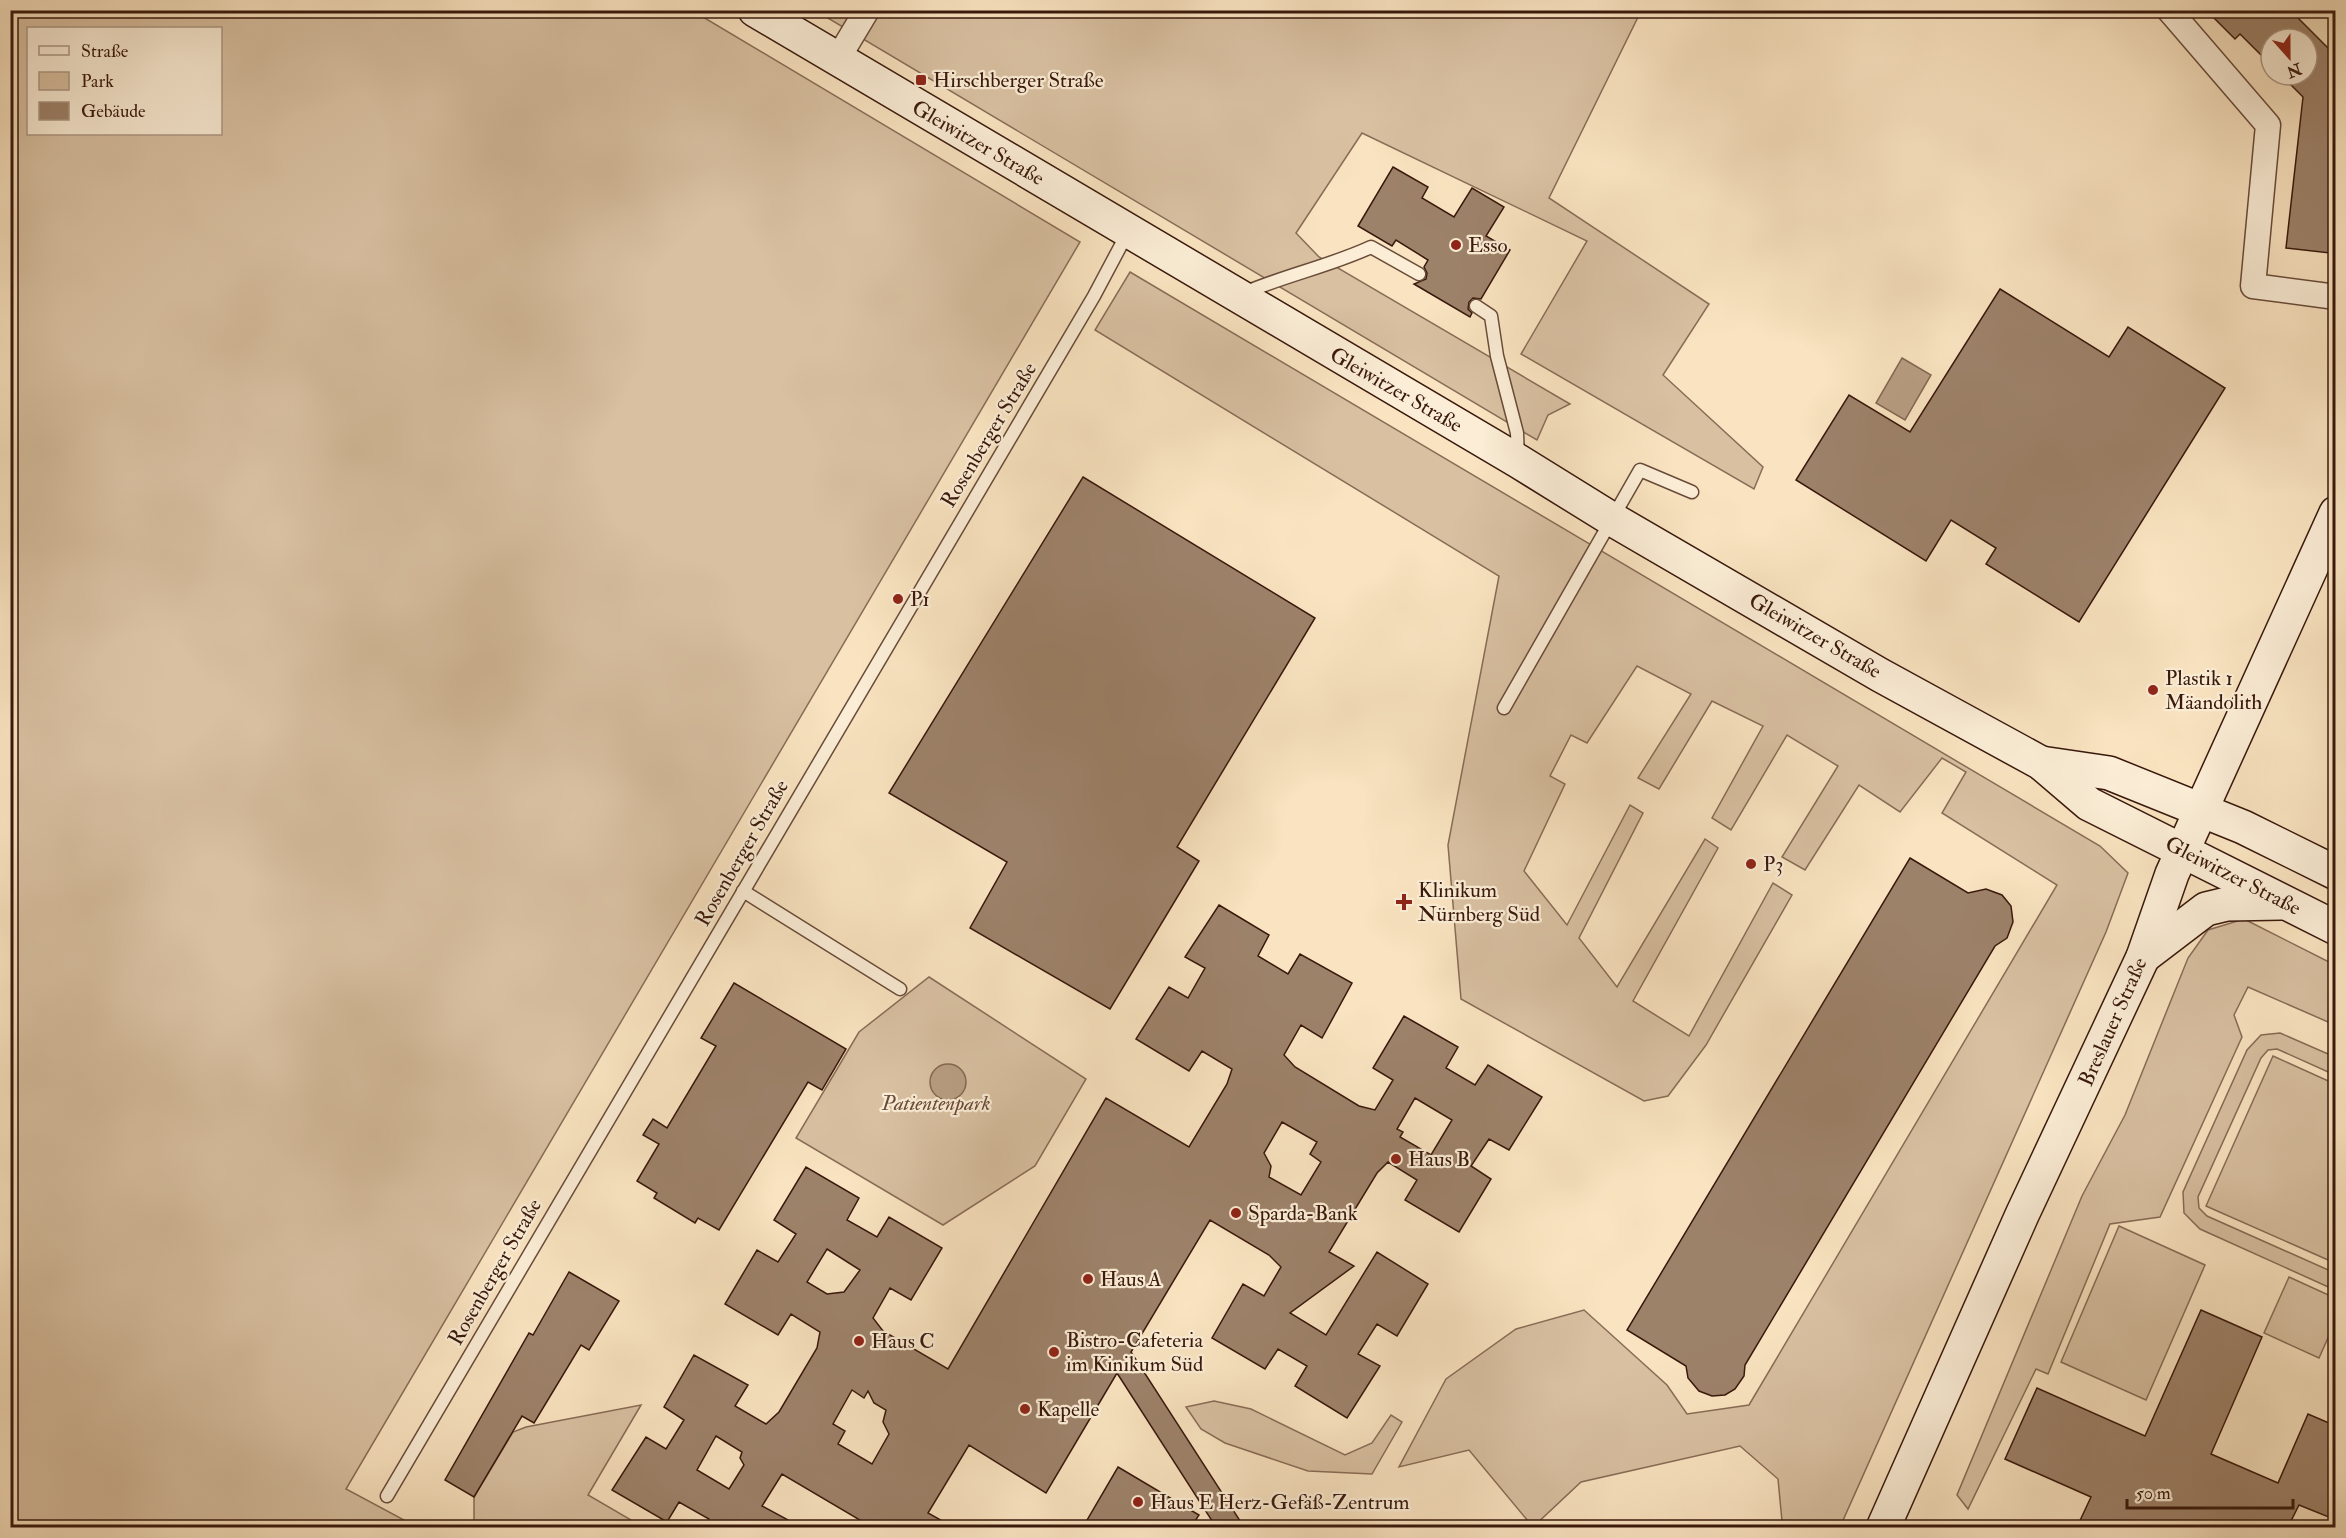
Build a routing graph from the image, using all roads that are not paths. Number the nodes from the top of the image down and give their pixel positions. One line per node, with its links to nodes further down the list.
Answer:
1 (755, 10): 4 (main road, Gleiwitzer Straße)
2 (867, 10): 4 (street)
3 (2169, 10): 8 (street)
4 (837, 60): 5 (main road, Gleiwitzer Straße)
5 (1129, 231): 7 (main road, Gleiwitzer Straße); 19 (lane, Rosenberger Straße)
6 (1419, 274): 7 (lane)
7 (1237, 296): 10 (main road, Gleiwitzer Straße)
8 (2336, 297)
9 (1476, 306): 10 (lane)
10 (1518, 461): 13 (main road, Gleiwitzer Straße)
11 (1692, 492): 13 (lane)
12 (2336, 513): 16 (main road, Breslauer Straße)
13 (1610, 518): 14 (lane); 15 (main road, Gleiwitzer Straße)
14 (1504, 708)
15 (2041, 764): 16 (main road, Gleiwitzer Straße); 17 (main road, Gleiwitzer Straße)
16 (2202, 810): 17 (main road, Breslauer Straße); 18 (main road, Gleiwitzer Straße)
17 (2182, 851): 20 (main road, Gleiwitzer Straße); 22 (main road, Breslauer Straße)
18 (2336, 873)
19 (742, 891): 23 (lane); 24 (lane, Rosenberger Straße)
20 (2286, 903): 21 (main road, Gleiwitzer Straße); 22 (main road)
21 (2336, 928)
22 (2143, 957): 25 (main road, Breslauer Straße)
23 (900, 989)
24 (387, 1496)
25 (1883, 1527)

